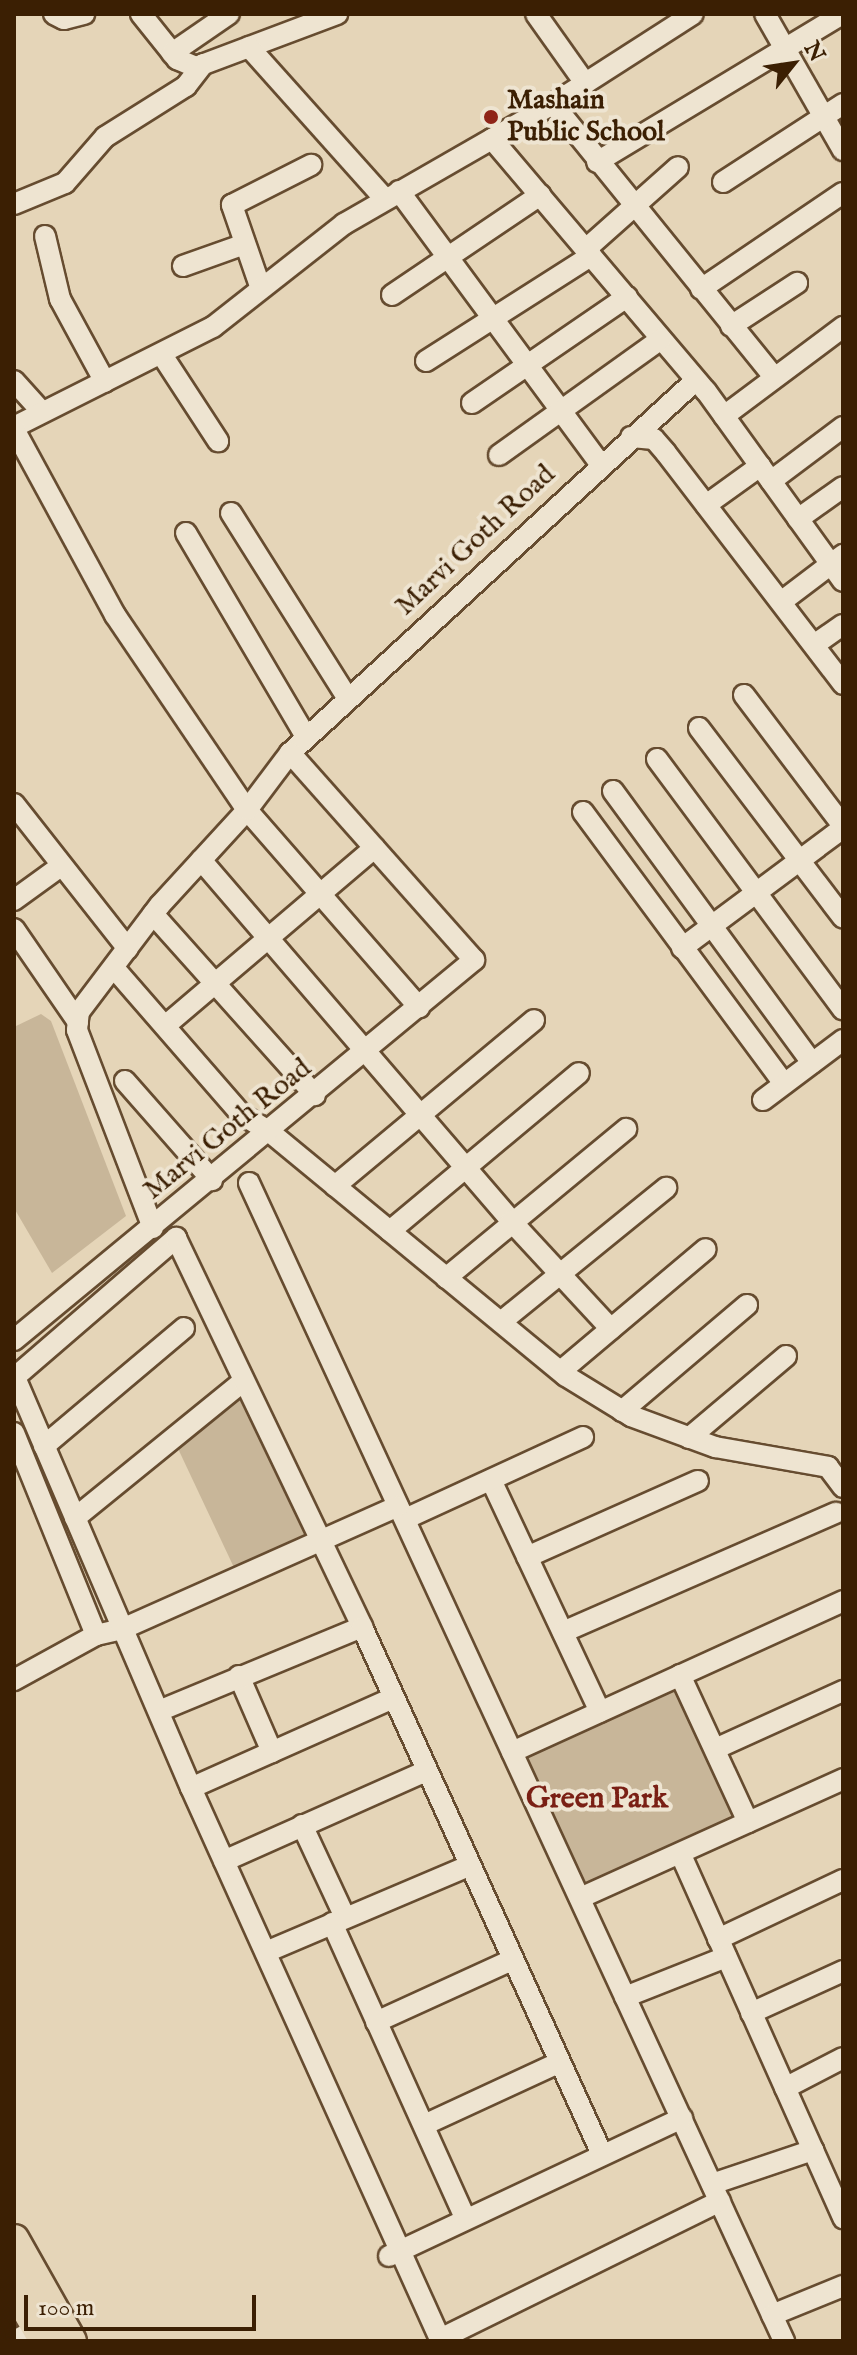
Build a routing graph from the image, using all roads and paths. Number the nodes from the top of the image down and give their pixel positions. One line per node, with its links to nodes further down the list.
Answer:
1 (54, 14): 2 (street)
2 (84, 14)
3 (141, 14): 12 (street)
4 (229, 14): 12 (street)
5 (337, 14): 10 (street)
6 (536, 14): 14 (street)
7 (693, 14): 14 (street)
8 (765, 14): 11 (street)
9 (842, 14): 11 (street)
10 (249, 47): 13 (street); 25 (street)
11 (786, 51): 17 (street); 20 (street)
12 (172, 53): 13 (street)
13 (203, 64): 27 (street)
14 (585, 83): 15 (street)
15 (553, 104): 18 (street); 20 (street)
16 (843, 104): 17 (street)
17 (823, 116): 19 (street); 23 (street)
18 (492, 139): 25 (street); 26 (street)
19 (843, 150)
20 (597, 162): 28 (street)
21 (311, 165): 30 (street)
22 (678, 167): 28 (street)
23 (723, 182)
24 (843, 193): 36 (street)
25 (392, 195): 32 (street); 35 (street)
26 (540, 195): 31 (street); 32 (street)
27 (14, 204)
28 (634, 207): 31 (street); 36 (street)
29 (45, 236): 49 (street)
30 (242, 245): 33 (street); 35 (street)
31 (588, 252): 38 (street); 39 (street)
32 (448, 255): 37 (street); 39 (street)
33 (183, 266)
34 (797, 283): 40 (street)
35 (260, 286): 43 (street)
36 (701, 289): 40 (street)
37 (392, 295)
38 (627, 297): 42 (street); 45 (street)
39 (491, 319): 44 (street); 45 (street)
40 (731, 326): 46 (street)
41 (843, 327): 46 (street)
42 (661, 339): 47 (street); 51 (street)
43 (162, 355): 49 (street); 57 (street)
44 (426, 361)
45 (527, 366): 50 (street); 51 (street)
46 (773, 376): 53 (street)
47 (696, 380): 53 (street); 56 (street, Marvi Goth Road)
48 (14, 381): 52 (street)
49 (105, 382): 52 (street)
50 (472, 403)
51 (561, 410): 58 (street); 59 (street)
52 (42, 412): 55 (street)
53 (724, 416): 60 (street)
54 (843, 427): 60 (street)
55 (14, 428): 79 (street)
56 (631, 437): 59 (street, Marvi Goth Road); 62 (street)
57 (218, 441)
58 (499, 455)
59 (600, 464): 72 (street, Marvi Goth Road)
60 (766, 474): 62 (street); 64 (street)
61 (843, 487): 64 (street)
62 (706, 505): 67 (street)
63 (231, 513): 72 (street)
64 (798, 519): 66 (street)
65 (186, 533): 74 (street)
66 (839, 567): 67 (street)
67 (781, 602): 69 (street)
68 (843, 625): 69 (street)
69 (814, 645): 70 (street)
70 (843, 684)
71 (744, 695): 81 (street)
72 (348, 699): 74 (street, Marvi Goth Road)
73 (699, 728): 83 (street)
74 (306, 737): 75 (street, Marvi Goth Road)
75 (290, 753): 79 (street, Marvi Goth Road); 82 (street)
76 (657, 759): 87 (street)
77 (613, 791): 91 (street)
78 (14, 804): 85 (street)
79 (247, 810): 84 (street, Marvi Goth Road); 86 (street)
80 (583, 812): 94 (street)
81 (843, 827): 83 (street)
82 (374, 848): 86 (street); 98 (street, Marvi Goth Road)
83 (801, 859): 87 (street); 90 (street)
84 (201, 860): 89 (street, Marvi Goth Road); 93 (street)
85 (61, 866): 88 (street); 95 (street)
86 (323, 893): 93 (street); 98 (street)
87 (758, 894): 91 (street); 99 (street)
88 (14, 900)
89 (153, 914): 95 (street, Marvi Goth Road); 97 (street)
90 (843, 918)
91 (714, 927): 94 (street); 105 (street)
92 (14, 929): 101 (street)
93 (267, 935): 97 (street); 104 (street)
94 (682, 948): 108 (street)
95 (128, 949): 96 (street, Marvi Goth Road)
96 (114, 968): 101 (street, Marvi Goth Road); 102 (street)
97 (215, 984): 102 (street); 109 (street)
98 (419, 1007): 104 (street, Marvi Goth Road)
99 (843, 1009)
100 (534, 1020): 111 (street)
101 (78, 1022): 120 (street)
102 (165, 1026): 113 (street)
103 (843, 1040): 105 (street)
104 (366, 1051): 109 (street, Marvi Goth Road); 111 (street)
105 (812, 1063): 108 (street)
106 (579, 1073): 114 (street)
107 (125, 1081): 115 (street)
108 (784, 1084): 110 (street)
109 (315, 1095): 113 (street, Marvi Goth Road)
110 (763, 1100)
111 (421, 1114): 114 (street); 117 (street)
112 (626, 1129): 119 (street)
113 (271, 1133): 115 (street, Marvi Goth Road); 117 (street)
114 (467, 1167): 119 (street); 121 (street)
115 (212, 1180): 120 (street, Marvi Goth Road)
116 (249, 1183): 141 (street)
117 (335, 1186): 121 (street)
118 (666, 1188): 123 (street)
119 (511, 1221): 123 (street); 124 (street)
120 (153, 1228): 129 (street, Marvi Goth Road)
121 (390, 1231): 124 (street)
122 (706, 1249): 128 (street)
123 (559, 1275): 126 (street); 128 (street)
124 (446, 1278): 126 (street)
125 (747, 1305): 133 (street)
126 (501, 1322): 131 (street)
127 (184, 1328): 137 (street)
128 (611, 1329): 131 (street)
129 (14, 1340)
130 (786, 1356): 136 (street)
131 (561, 1371): 133 (street)
132 (241, 1383): 137 (street); 143 (street); 144 (street)
133 (622, 1411): 136 (street)
134 (14, 1433): 150 (street)
135 (583, 1437): 138 (street)
136 (689, 1438): 140 (street)
137 (44, 1446): 143 (street)
138 (491, 1480): 141 (street); 145 (street)
139 (698, 1481): 145 (street)
140 (843, 1487)
141 (402, 1512): 144 (street); 160 (street)
142 (836, 1513): 149 (street)
143 (75, 1518): 148 (street)
144 (320, 1540): 147 (street); 148 (street)
145 (527, 1557): 149 (street)
146 (843, 1601): 151 (street)
147 (362, 1627): 152 (street); 155 (street)
148 (122, 1629): 150 (street); 156 (street)
149 (563, 1632): 157 (street)
150 (96, 1635): 153 (street)
151 (680, 1675): 157 (street); 158 (street)
152 (239, 1676): 156 (street); 159 (street)
153 (14, 1680)
154 (843, 1691): 158 (street)
155 (393, 1698): 159 (street); 161 (street)
156 (159, 1711): 163 (street)
157 (600, 1712): 160 (street)
158 (715, 1749): 164 (street)
159 (272, 1752): 163 (street)
160 (512, 1752): 170 (street)
161 (426, 1771): 165 (street); 168 (street)
162 (843, 1779): 164 (street)
163 (191, 1788): 167 (street)
164 (748, 1822): 166 (street)
165 (302, 1825): 167 (street); 171 (street)
166 (681, 1855): 170 (street); 172 (street)
167 (224, 1861): 173 (street)
168 (469, 1866): 171 (street); 174 (street)
169 (843, 1880): 172 (street)
170 (580, 1898): 176 (street)
171 (338, 1919): 173 (street); 178 (street)
172 (722, 1948): 176 (street); 177 (street)
173 (266, 1952): 191 (street)
174 (512, 1960): 178 (street); 180 (street)
175 (843, 1971): 177 (street)
176 (625, 1997): 182 (street)
177 (751, 2013): 181 (street)
178 (376, 2022): 183 (street)
179 (843, 2058): 181 (street)
180 (558, 2063): 183 (street); 185 (street)
181 (785, 2088): 184 (street)
182 (682, 2118): 185 (street); 186 (street)
183 (424, 2125): 188 (street)
184 (813, 2150): 186 (street); 187 (street)
185 (602, 2154): 188 (street)
186 (716, 2192): 191 (street); 194 (street)
187 (838, 2194): 189 (street)
188 (465, 2218): 191 (street)
189 (843, 2218)
190 (14, 2240): 196 (highway)
191 (396, 2253)
192 (843, 2286): 194 (street)
193 (14, 2287): 195 (highway)
194 (772, 2315): 197 (street)
195 (32, 2337)
196 (71, 2341)
197 (784, 2341)

